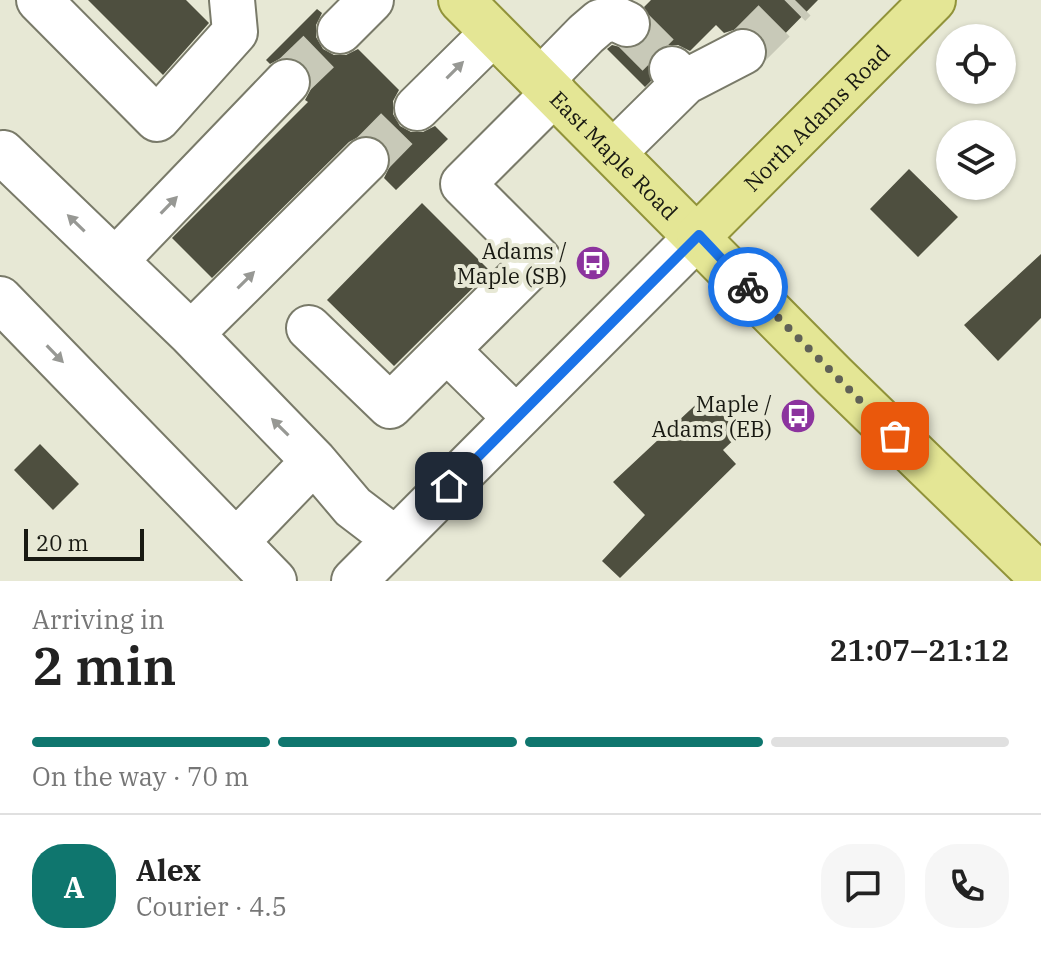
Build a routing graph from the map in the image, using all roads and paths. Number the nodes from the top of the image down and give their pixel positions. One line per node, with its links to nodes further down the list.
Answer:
1 (39, 0): 2 (street)
2 (232, 0)
3 (371, 0): 7 (street)
4 (461, 0): 8 (main road, East Maple Road)
5 (921, 4): 16 (main road, North Adams Road)
6 (627, 24): 11 (street)
7 (340, 31)
8 (493, 33): 11 (main road, East Maple Road); 12 (street, one-way to 8)
9 (743, 52): 13 (street)
10 (287, 82): 17 (street, one-way to 10)
11 (548, 87): 13 (main road, East Maple Road); 21 (street)
12 (417, 108)
13 (615, 151): 16 (main road, East Maple Road)
14 (0, 155): 17 (street, one-way to 14)
15 (366, 160): 20 (street, one-way to 15)
16 (699, 235): 22 (street); 26 (main road, East Maple Road)
17 (115, 261): 20 (street)
18 (0, 299): 25 (street, one-way to 25)
19 (309, 328): 21 (street)
20 (191, 334): 23 (street, one-way to 20)
21 (447, 350): 22 (street)
22 (515, 417): 24 (street)
23 (314, 461): 24 (street); 25 (street)
24 (395, 539): 28 (street)
25 (237, 541): 27 (street)
26 (1041, 577)
27 (274, 581)
28 (354, 581)

